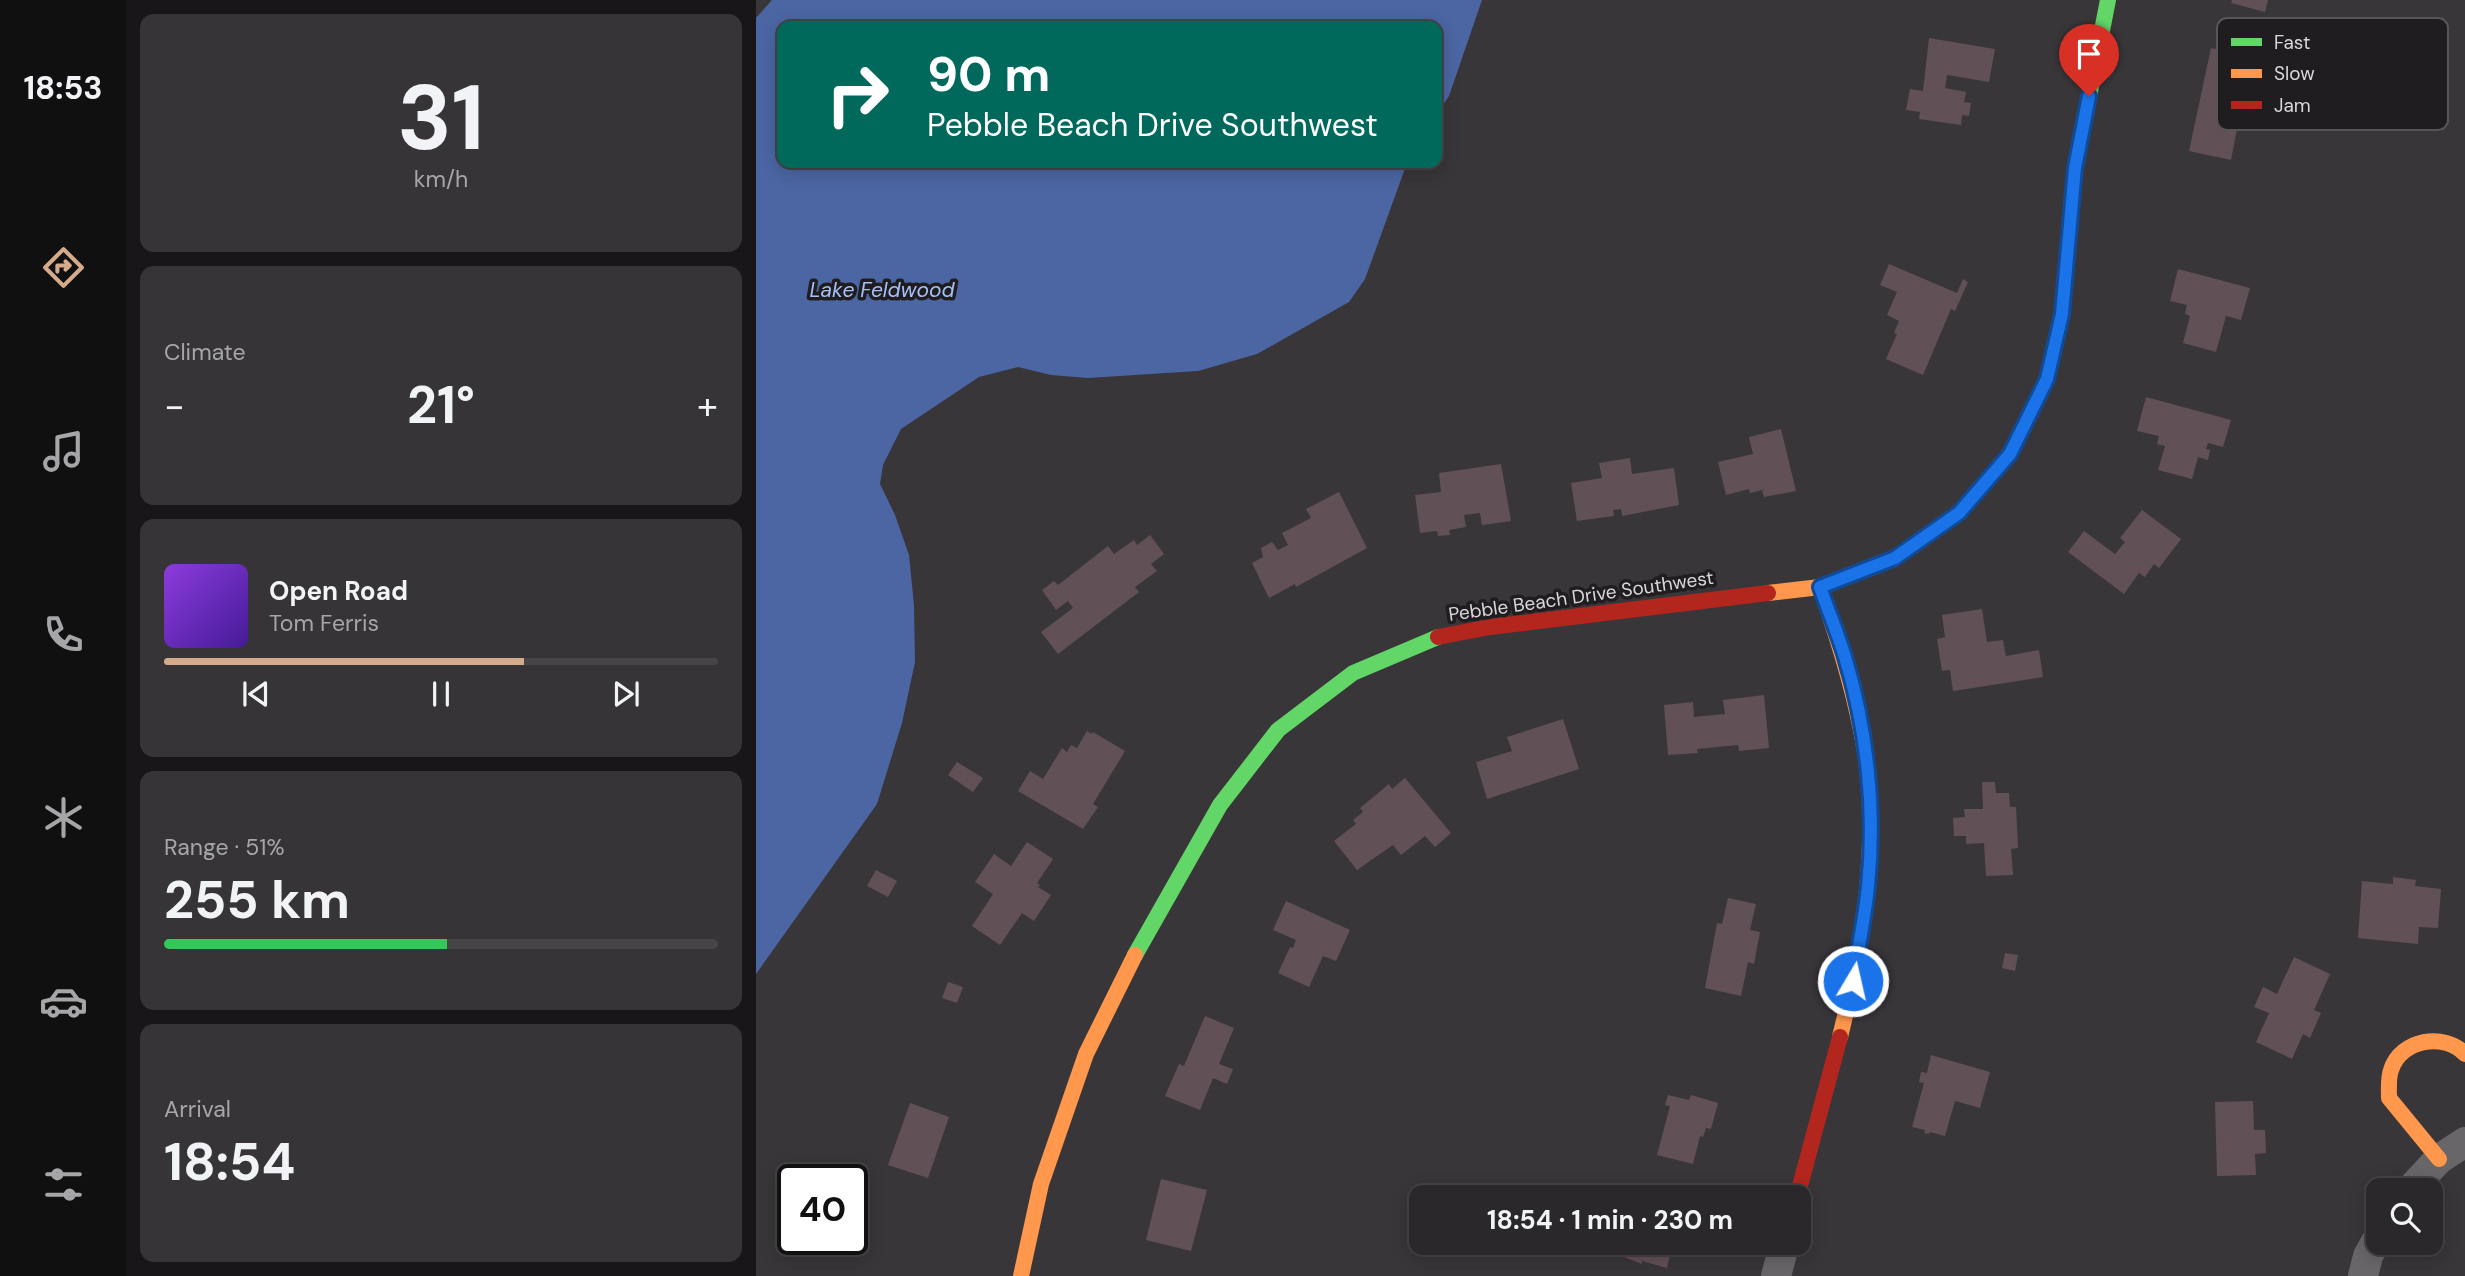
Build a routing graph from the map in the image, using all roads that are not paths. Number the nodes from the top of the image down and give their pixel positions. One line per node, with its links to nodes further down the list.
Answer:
1 (2108, 0): 2 (street, Pebble Beach Drive Southwest)
2 (1820, 587): 7 (street); 10 (street, Pebble Beach Drive Southwest)
3 (2465, 1054): 5 (street)
4 (2465, 1142): 5 (street)
5 (2439, 1159): 6 (street)
6 (2421, 1178)
7 (1800, 1185)
8 (1782, 1255): 11 (street)
9 (2369, 1255): 12 (street)
10 (1021, 1276)
11 (1776, 1276)
12 (2363, 1276)

